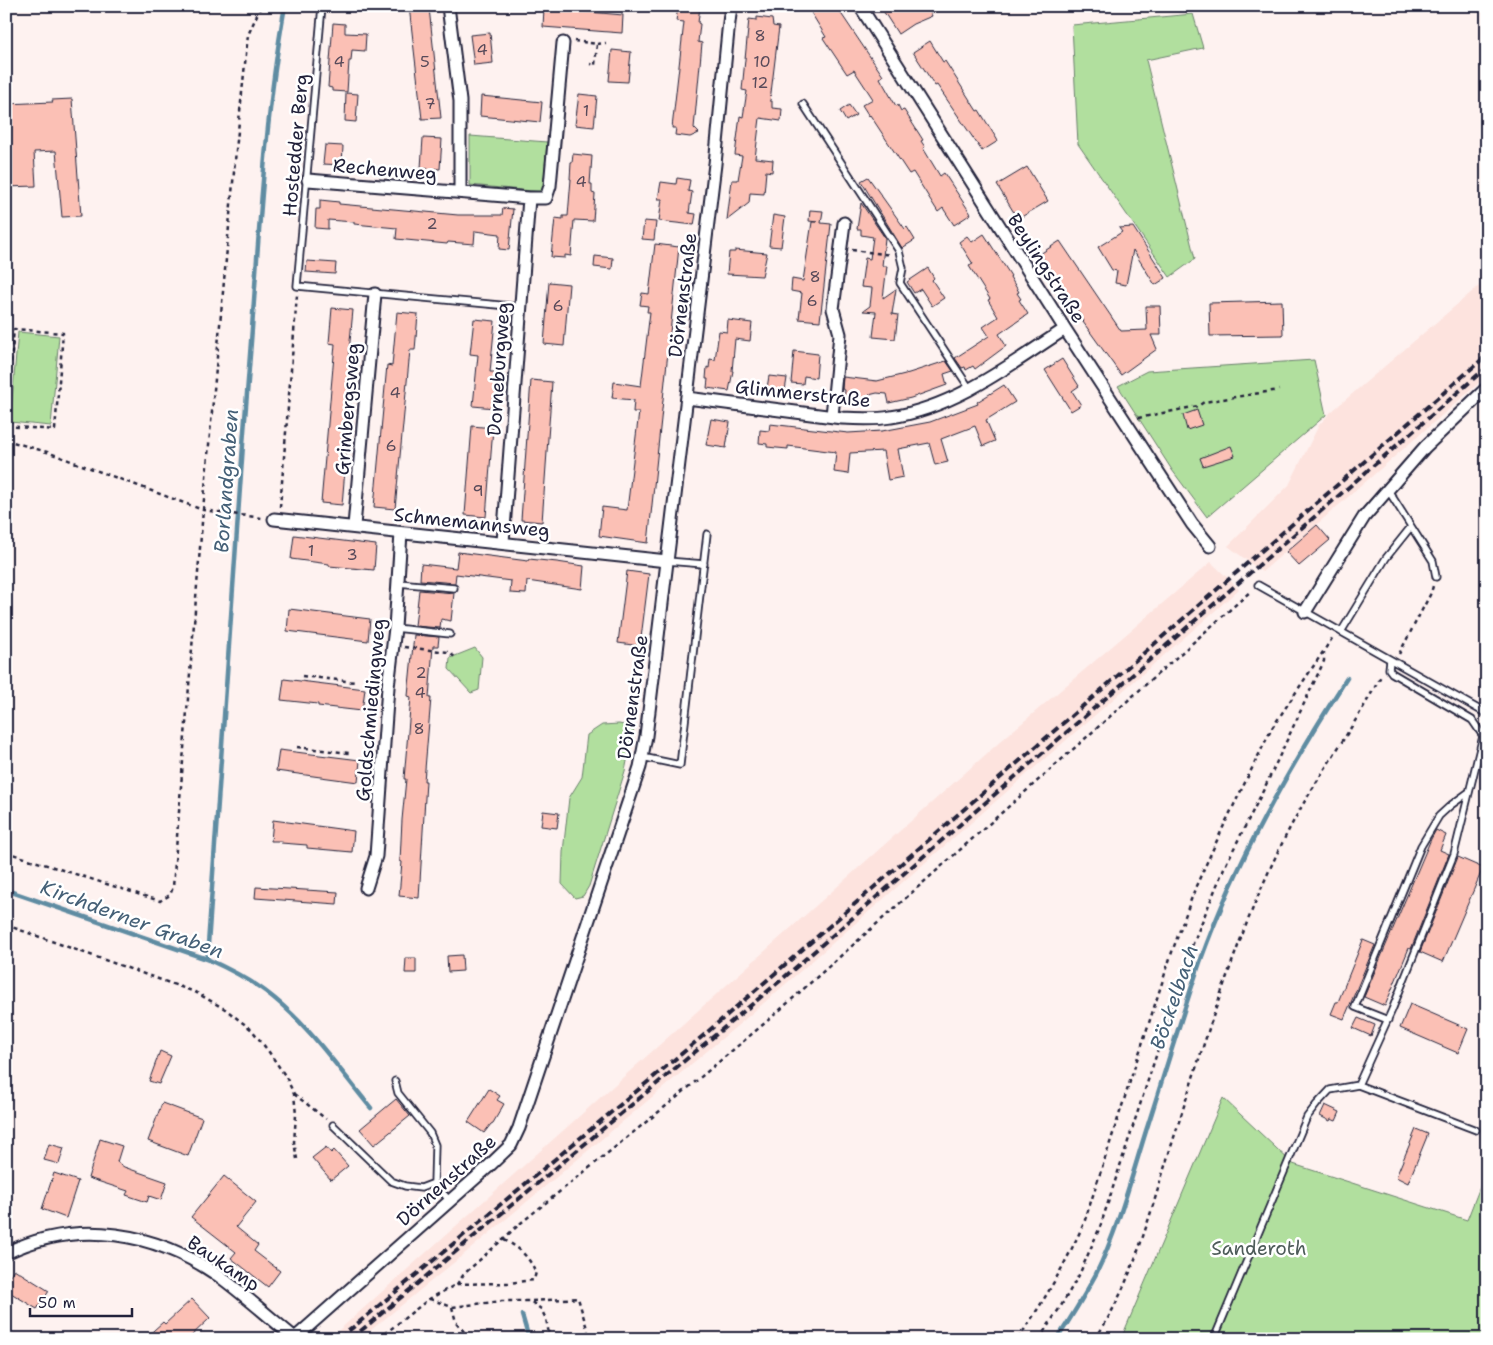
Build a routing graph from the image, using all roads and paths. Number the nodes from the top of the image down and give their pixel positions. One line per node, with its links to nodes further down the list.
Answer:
1 (261, 6): 31 (path)
2 (322, 6): 11 (lane, Hostedder Berg)
3 (448, 6): 12 (street)
4 (732, 6): 24 (street, Dörnenstraße)
5 (860, 6): 20 (street, Beylingstraße)
6 (567, 42): 8 (path); 13 (street)
7 (606, 43): 8 (path)
8 (597, 44): 9 (path)
9 (590, 64)
10 (802, 104): 16 (lane)
11 (308, 180): 12 (street, Rechenweg); 17 (lane, Hostedder Berg)
12 (460, 192): 13 (street, Rechenweg)
13 (528, 198): 19 (street, Dorneburgweg)
14 (844, 223): 15 (street)
15 (841, 248): 16 (path); 25 (street)
16 (900, 256): 22 (lane)
17 (298, 286): 18 (lane); 33 (path)
18 (375, 294): 19 (lane); 34 (street, Grimbergsweg)
19 (520, 307): 38 (street, Dorneburgweg)
20 (1065, 329): 22 (street, Glimmerstraße); 27 (street, Beylingstraße)
21 (1487, 388): 30 (street)
22 (970, 389): 25 (street, Glimmerstraße)
23 (1279, 390): 27 (path)
24 (687, 398): 25 (street, Glimmerstraße); 40 (street, Dörnenstraße)
25 (832, 416)
26 (6, 418): 28 (path)
27 (1124, 420): 39 (street, Beylingstraße)
28 (6, 426)
29 (6, 440): 31 (path)
30 (1388, 490): 35 (lane); 46 (street)
31 (203, 510): 32 (path); 61 (path)
32 (256, 517)
33 (276, 519): 34 (street, Schmemannsweg)
34 (354, 526): 36 (street, Schmemannsweg)
35 (1410, 528): 42 (lane); 48 (lane)
36 (401, 533): 38 (street, Schmemannsweg); 43 (street, Goldschmiedingweg)
37 (707, 534): 41 (lane)
38 (503, 542): 40 (street, Schmemannsweg)
39 (1210, 546)
40 (667, 561): 41 (lane); 59 (street, Dörnenstraße)
41 (704, 564): 59 (lane)
42 (1436, 577): 53 (path)
43 (398, 582): 45 (lane); 47 (street, Goldschmiedingweg)
44 (1258, 585): 46 (lane); 73 (path)
45 (454, 588)
46 (1305, 612): 48 (lane)
47 (395, 628): 49 (lane); 50 (street, Goldschmiedingweg)
48 (1339, 631): 51 (path); 53 (lane)
49 (450, 634)
50 (393, 646): 52 (path); 62 (street, Goldschmiedingweg)
51 (1324, 652): 84 (path); 85 (path)
52 (455, 658)
53 (1392, 661): 56 (lane); 60 (lane); 86 (path)
54 (302, 676): 55 (path)
55 (355, 682)
56 (1487, 714)
57 (297, 747): 58 (path)
58 (349, 753)
59 (642, 758): 72 (street, Dörnenstraße)
60 (1469, 792): 64 (lane); 64 (lane)
61 (6, 852)
62 (366, 888)
63 (6, 925): 67 (path)
64 (1388, 1020): 66 (lane)
65 (395, 1081): 71 (lane)
66 (1358, 1086): 69 (lane); 87 (lane)
67 (294, 1094): 68 (path); 70 (path)
68 (333, 1125): 71 (lane)
69 (1476, 1130)
70 (297, 1159)
71 (434, 1183): 72 (lane)
72 (450, 1201): 79 (street, Dörnenstraße)
73 (504, 1240): 75 (path); 75 (path)
74 (6, 1253): 79 (street, Baukamp)
75 (457, 1284): 76 (path)
76 (429, 1299): 78 (path); 80 (path)
77 (530, 1301): 78 (path); 82 (path); 83 (path)
78 (452, 1307): 81 (path)
79 (295, 1338)
80 (378, 1339)
81 (470, 1339)
82 (550, 1339)
83 (590, 1339)
84 (1018, 1339)
85 (1039, 1339)
86 (1095, 1339)
87 (1214, 1339)

